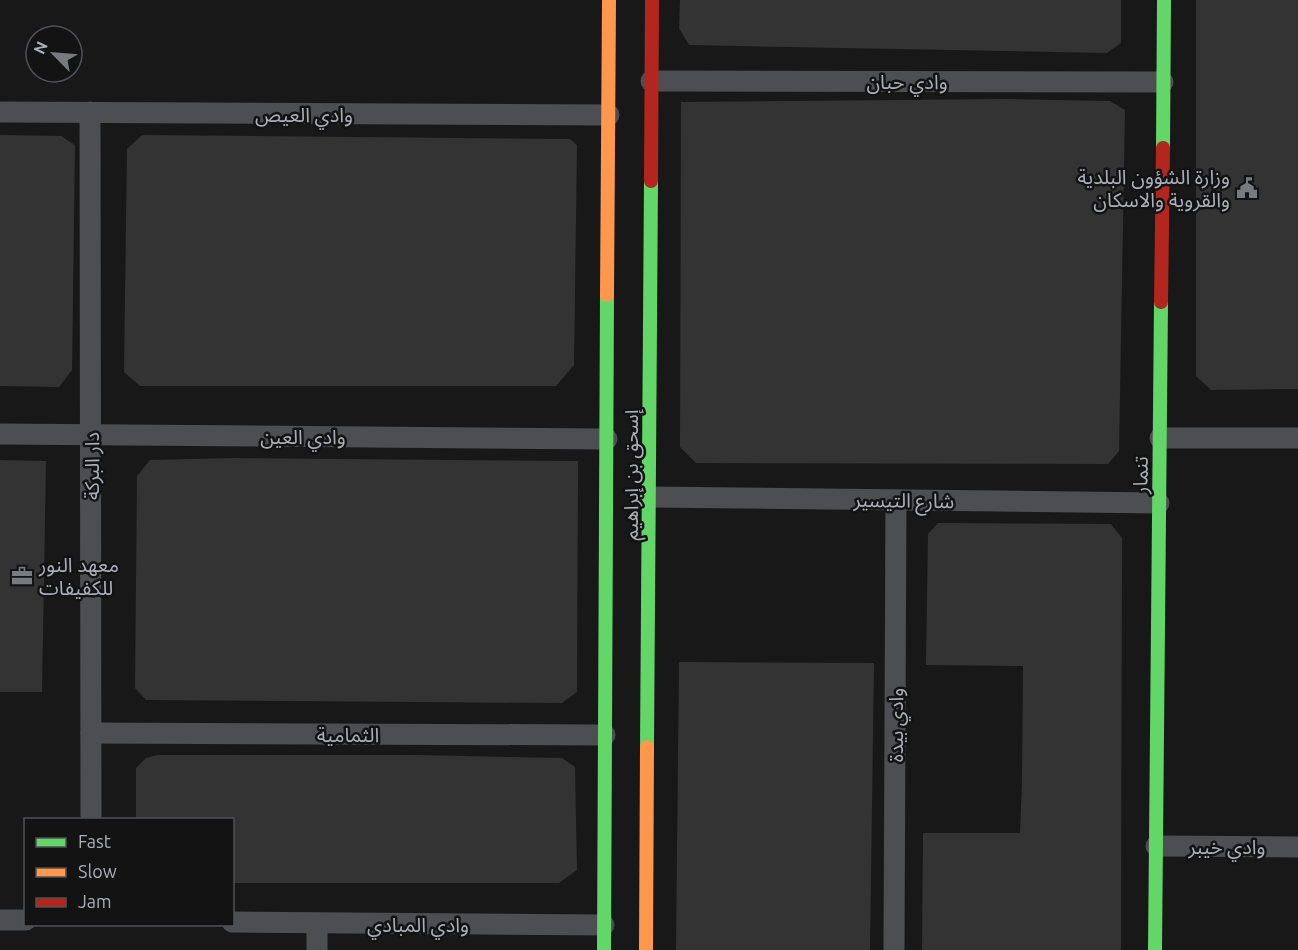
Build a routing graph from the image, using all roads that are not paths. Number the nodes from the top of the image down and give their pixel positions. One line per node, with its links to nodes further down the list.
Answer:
1 (609, 0): 8 (street, إسحق بن إبراهيم)
2 (652, 0): 4 (street, إسحق بن إبراهيم)
3 (1164, 0): 5 (street, تنمار)
4 (651, 81): 5 (street, وادي حبان); 14 (street, إسحق بن إبراهيم)
5 (1163, 82): 11 (street, تنمار)
6 (0, 112): 7 (street, وادي العيص)
7 (90, 112): 8 (street, وادي العيص); 10 (street, دار البركة)
8 (609, 115): 13 (street, إسحق بن إبراهيم)
9 (0, 434): 10 (street, وادي العين)
10 (91, 434): 13 (street, وادي العين); 17 (street, دار البركة)
11 (1160, 438): 12 (street); 16 (street, تنمار)
12 (1298, 438)
13 (607, 439): 18 (street, إسحق بن إبراهيم)
14 (649, 497): 15 (street, شارع التيسير); 29 (street, إسحق بن إبراهيم)
15 (896, 500): 16 (street, شارع التيسير); 30 (street, وادي بيدة)
16 (1159, 503): 20 (street, تنمار)
17 (91, 733): 18 (street, الثمامية); 19 (street, دار البركة)
18 (605, 735): 26 (street, إسحق بن إبراهيم)
19 (91, 818)
20 (1156, 846): 21 (street, وادي خيبر); 31 (street, تنمار)
21 (1298, 847)
22 (0, 920): 23 (street)
23 (24, 920)
24 (234, 922): 25 (street, وادي المبادي)
25 (318, 923): 26 (street, وادي المبادي); 27 (street)
26 (604, 925): 28 (street, إسحق بن إبراهيم)
27 (317, 950)
28 (604, 950)
29 (646, 950)
30 (894, 950)
31 (1155, 950)

